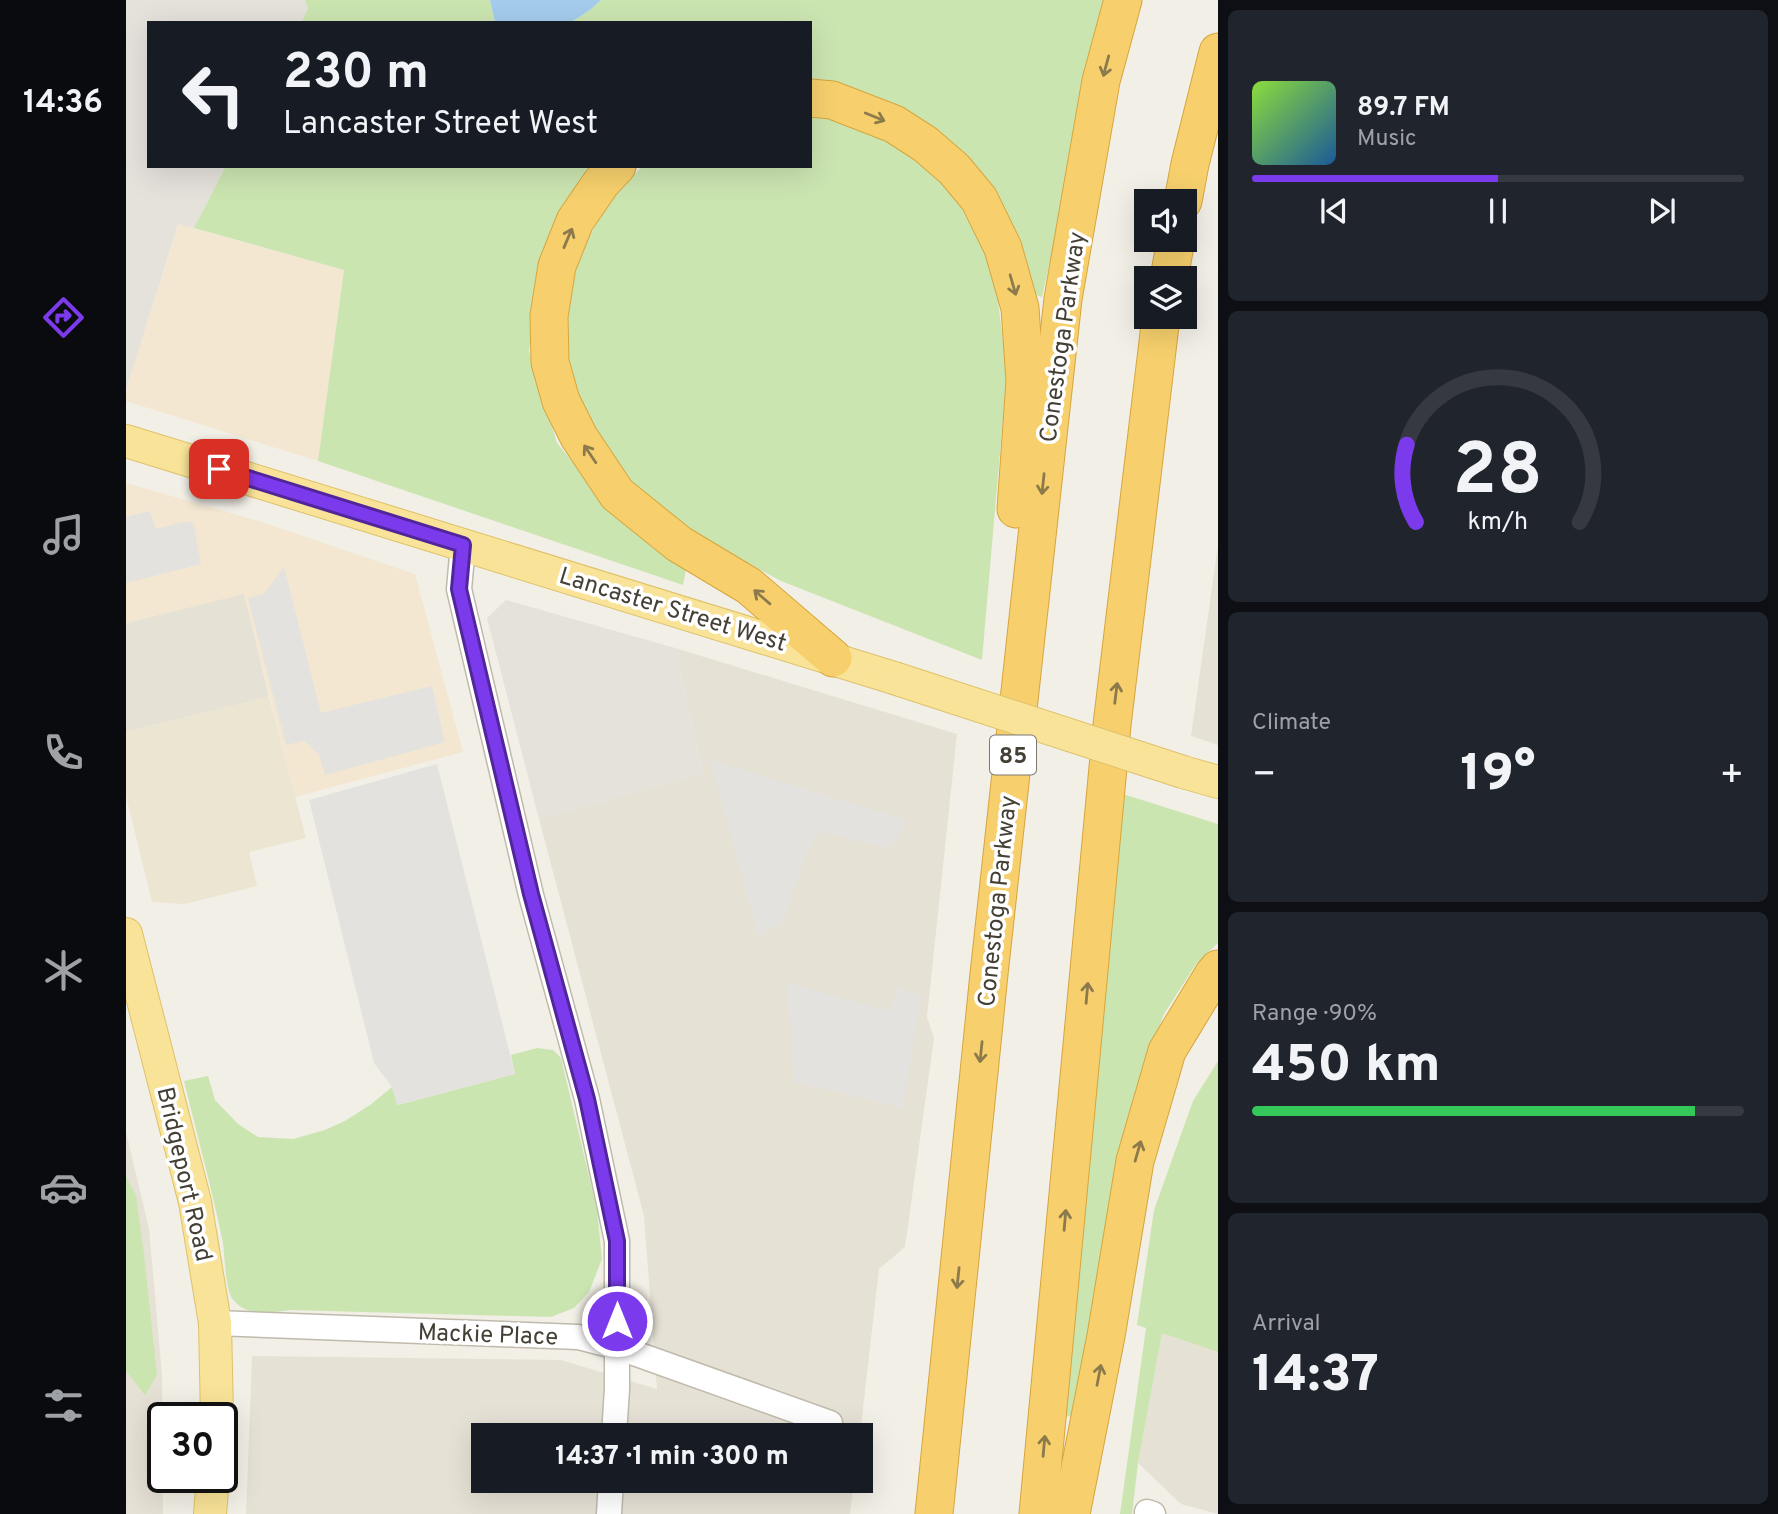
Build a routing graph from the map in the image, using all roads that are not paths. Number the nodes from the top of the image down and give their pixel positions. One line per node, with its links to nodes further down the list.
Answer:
1 (1123, 0): 13 (highway, Conestoga Parkway / 85, one-way to 13)
2 (1218, 52): 5 (highway)
3 (812, 98): 13 (highway, one-way to 13)
4 (615, 168): 9 (highway, one-way to 4)
5 (1185, 189)
6 (1160, 329): 24 (highway, one-way to 6)
7 (126, 441): 8 (main road, Lancaster Street West)
8 (463, 545): 9 (main road, Lancaster Street West); 15 (street)
9 (833, 658): 10 (main road, Lancaster Street West, bridge)
10 (1218, 782)
11 (126, 934): 14 (main road, Bridgeport Road)
12 (1218, 969): 25 (highway, one-way to 12)
13 (989, 974): 23 (highway, Conestoga Parkway / 85, one-way to 23)
14 (215, 1323): 15 (street, Mackie Place); 16 (main road, Bridgeport Road)
15 (617, 1348): 17 (street); 18 (street, Mackie Place)
16 (217, 1402)
17 (615, 1423)
18 (830, 1423)
19 (212, 1493): 21 (main road)
20 (610, 1493): 22 (street)
21 (210, 1514)
22 (609, 1514)
23 (934, 1514)
24 (1038, 1514)
25 (1071, 1514)

